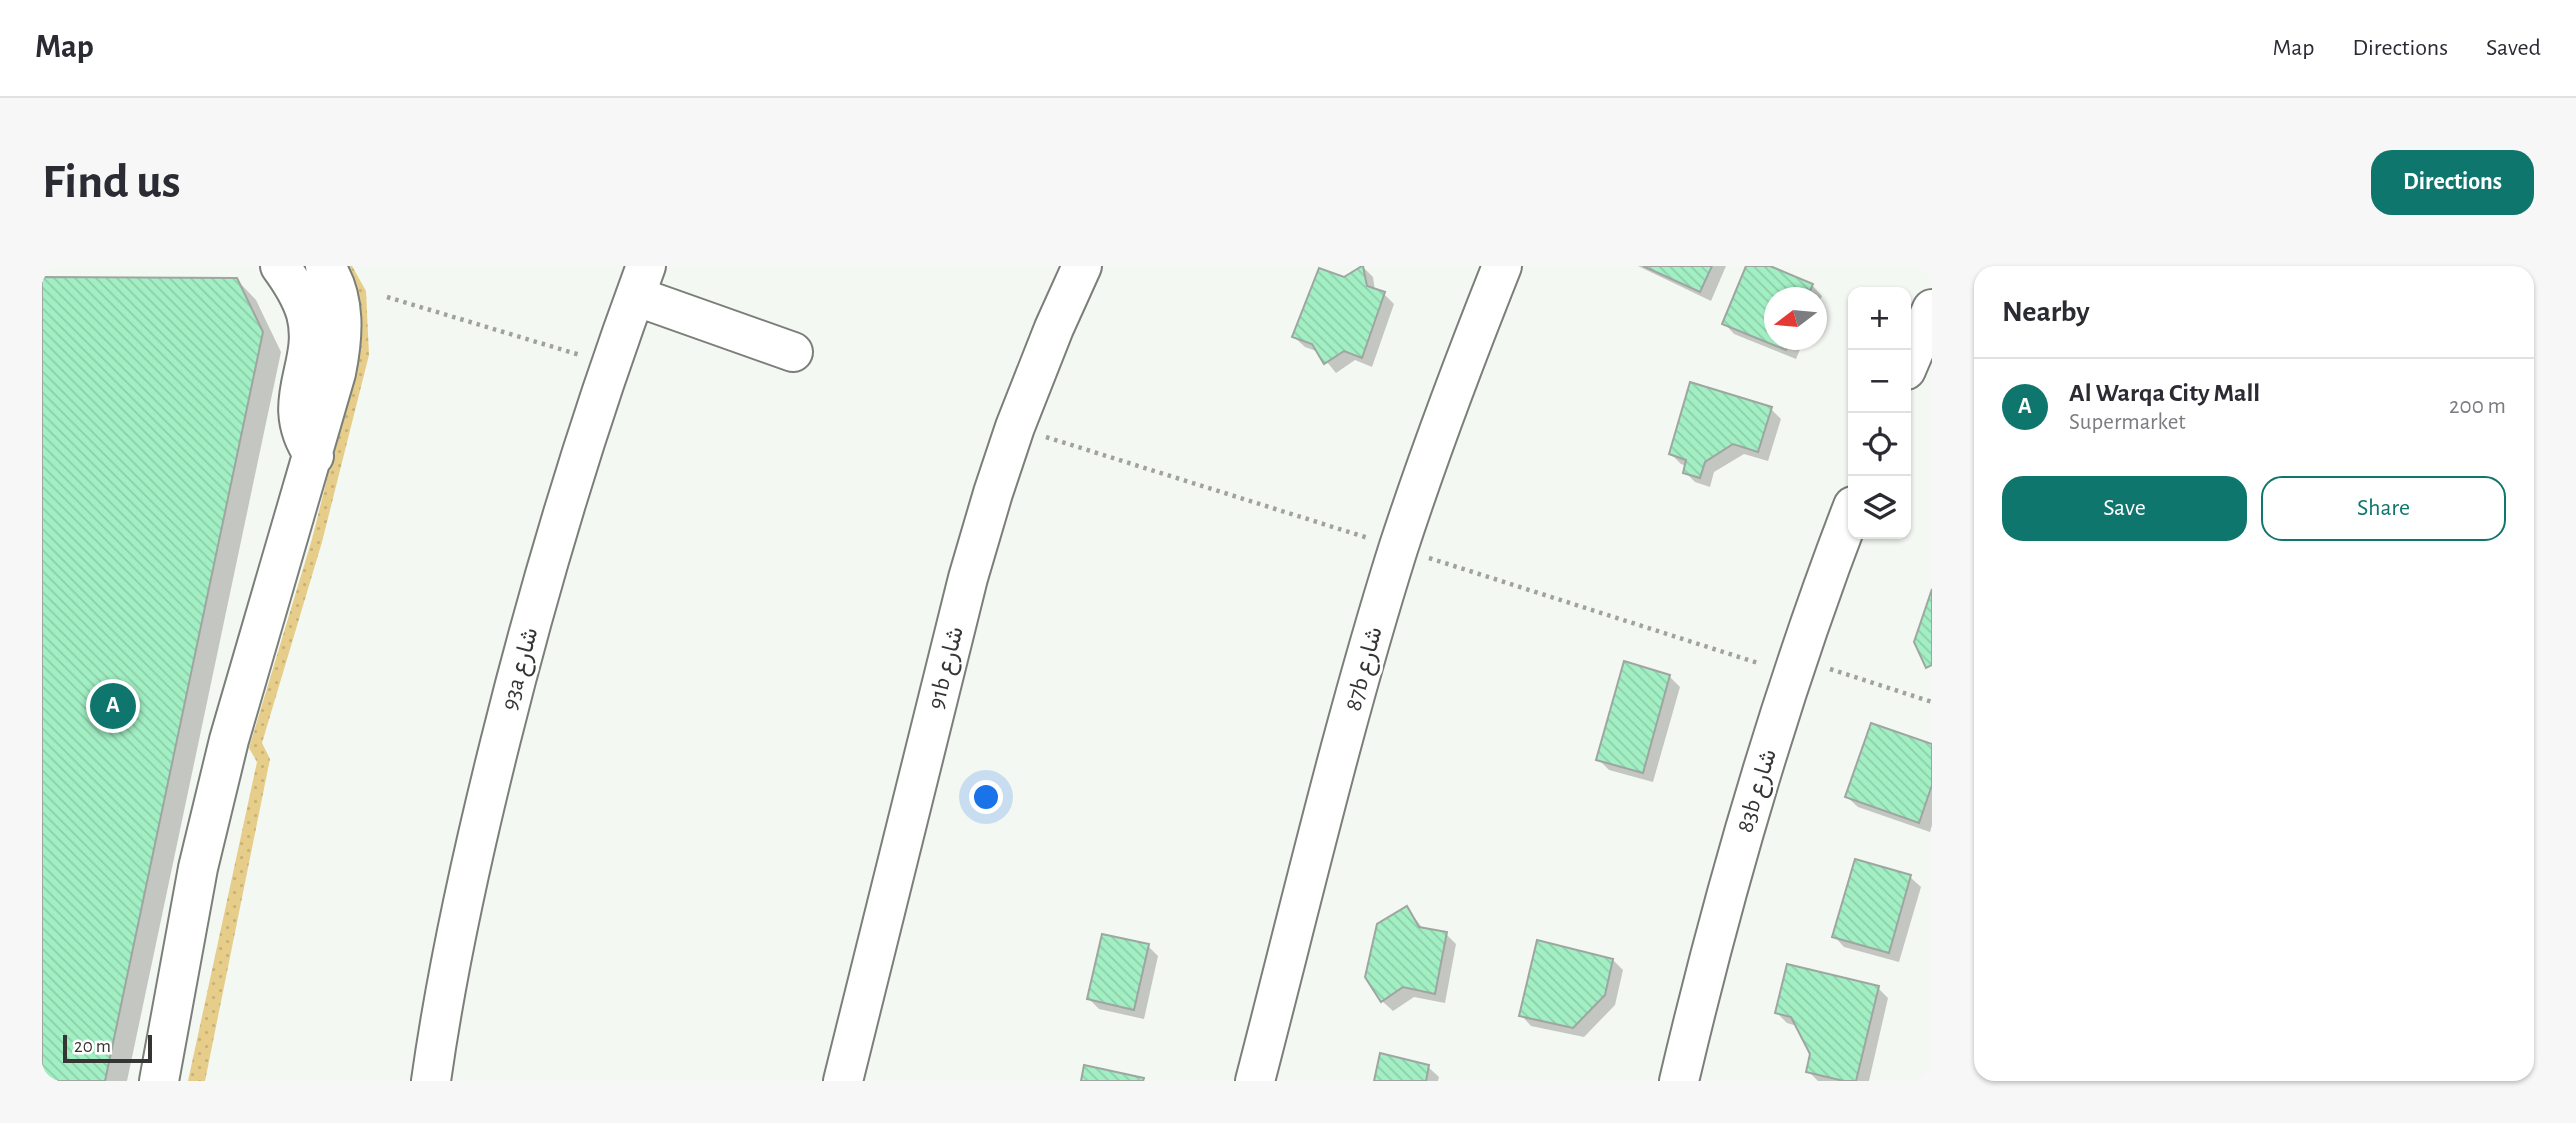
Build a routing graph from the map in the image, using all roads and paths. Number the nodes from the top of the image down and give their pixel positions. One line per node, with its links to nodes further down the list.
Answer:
1 (280, 266): 11 (street)
2 (325, 266): 11 (street)
3 (1082, 266): 17 (street, 91b شارع)
4 (1502, 266): 18 (street, 87b شارع)
5 (640, 281): 8 (street); 10 (street, 93a شارع)
6 (387, 296): 10 (path)
7 (1932, 309): 9 (street)
8 (793, 352)
9 (1911, 358)
10 (611, 365): 16 (street, 93a شارع)
11 (314, 456): 15 (street)
12 (1848, 520): 13 (street, 83b شارع)
13 (1800, 659): 14 (path); 19 (street, 83b شارع)
14 (1932, 702)
15 (159, 1081)
16 (431, 1081)
17 (842, 1081)
18 (1255, 1081)
19 (1679, 1081)

